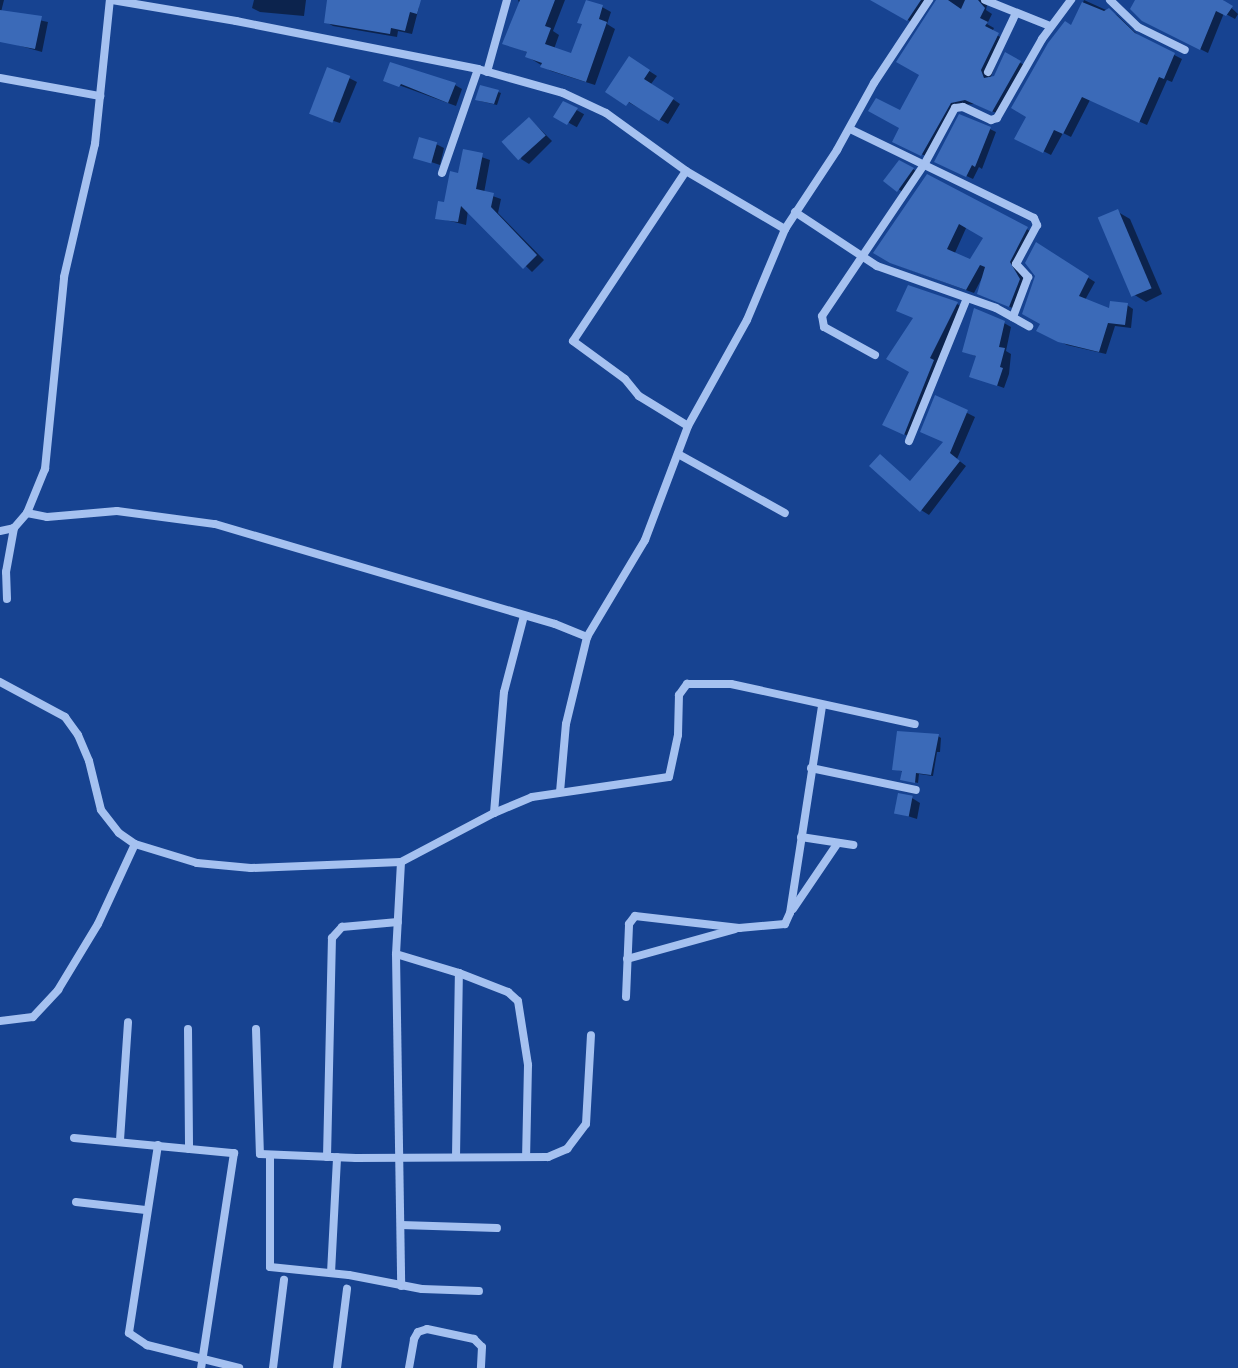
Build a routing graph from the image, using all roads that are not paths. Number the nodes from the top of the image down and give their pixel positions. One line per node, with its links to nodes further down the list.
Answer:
1 (111, 0): 10 (street); 13 (street)
2 (507, 0): 10 (street)
3 (929, 0): 14 (street)
4 (985, 0): 7 (street)
5 (1071, 0): 8 (street)
6 (1110, 0): 9 (street)
7 (1016, 13): 8 (street); 11 (street)
8 (1050, 26): 15 (street)
9 (1185, 50)
10 (482, 70): 16 (street); 17 (street)
11 (988, 72)
12 (0, 78): 13 (street)
13 (100, 96): 28 (street)
14 (850, 129): 15 (street); 18 (street)
15 (924, 165): 20 (street); 22 (street)
16 (686, 171): 19 (street); 25 (street)
17 (442, 173)
18 (795, 212): 19 (street); 20 (street)
19 (785, 229): 25 (street)
20 (863, 259): 21 (street); 24 (street)
21 (967, 298): 22 (street); 26 (street)
22 (1013, 317): 23 (street)
23 (1029, 326)
24 (875, 355)
25 (688, 426): 27 (street)
26 (909, 441)
27 (678, 454): 29 (street); 34 (street)
28 (27, 513): 30 (street); 33 (street)
29 (785, 513)
30 (14, 528): 31 (street); 32 (street)
31 (0, 531)
32 (7, 599)
33 (524, 616): 34 (street); 41 (street)
34 (587, 637): 40 (street)
35 (0, 682): 43 (street)
36 (822, 706): 37 (street); 38 (street); 40 (street)
37 (915, 724)
38 (811, 768): 39 (street); 42 (street)
39 (916, 790)
40 (560, 792): 41 (street)
41 (494, 813): 46 (street)
42 (801, 837): 44 (street); 47 (street)
43 (135, 844): 46 (street); 54 (street)
44 (837, 844): 45 (street); 47 (street)
45 (853, 845)
46 (401, 862): 48 (street)
47 (790, 913): 49 (street)
48 (398, 922): 50 (street); 64 (street)
49 (739, 928): 51 (street); 51 (street)
50 (396, 954): 52 (street); 68 (street)
51 (627, 959): 53 (street)
52 (459, 973): 66 (street); 67 (street)
53 (626, 997)
54 (0, 1021)
55 (128, 1022): 60 (street)
56 (188, 1029): 62 (street)
57 (256, 1029): 63 (street)
58 (591, 1035): 67 (street)
59 (74, 1138): 60 (street)
60 (120, 1140): 61 (street)
61 (158, 1145): 62 (street); 70 (street)
62 (189, 1149): 78 (street)
63 (270, 1156): 64 (street); 73 (street)
64 (327, 1157): 65 (street)
65 (337, 1157): 68 (street); 73 (street)
66 (456, 1157): 67 (street); 68 (street)
67 (526, 1157)
68 (400, 1159): 71 (street)
69 (76, 1202): 70 (street)
70 (146, 1210): 78 (street)
71 (401, 1225): 72 (street); 75 (street)
72 (497, 1228)
73 (331, 1273): 75 (street)
74 (284, 1280): 80 (street)
75 (401, 1286): 77 (street)
76 (347, 1289): 81 (street)
77 (479, 1291)
78 (202, 1364): 79 (street)
79 (239, 1368)
80 (273, 1368)
81 (337, 1368)
82 (409, 1368): 83 (street)
83 (481, 1368)

